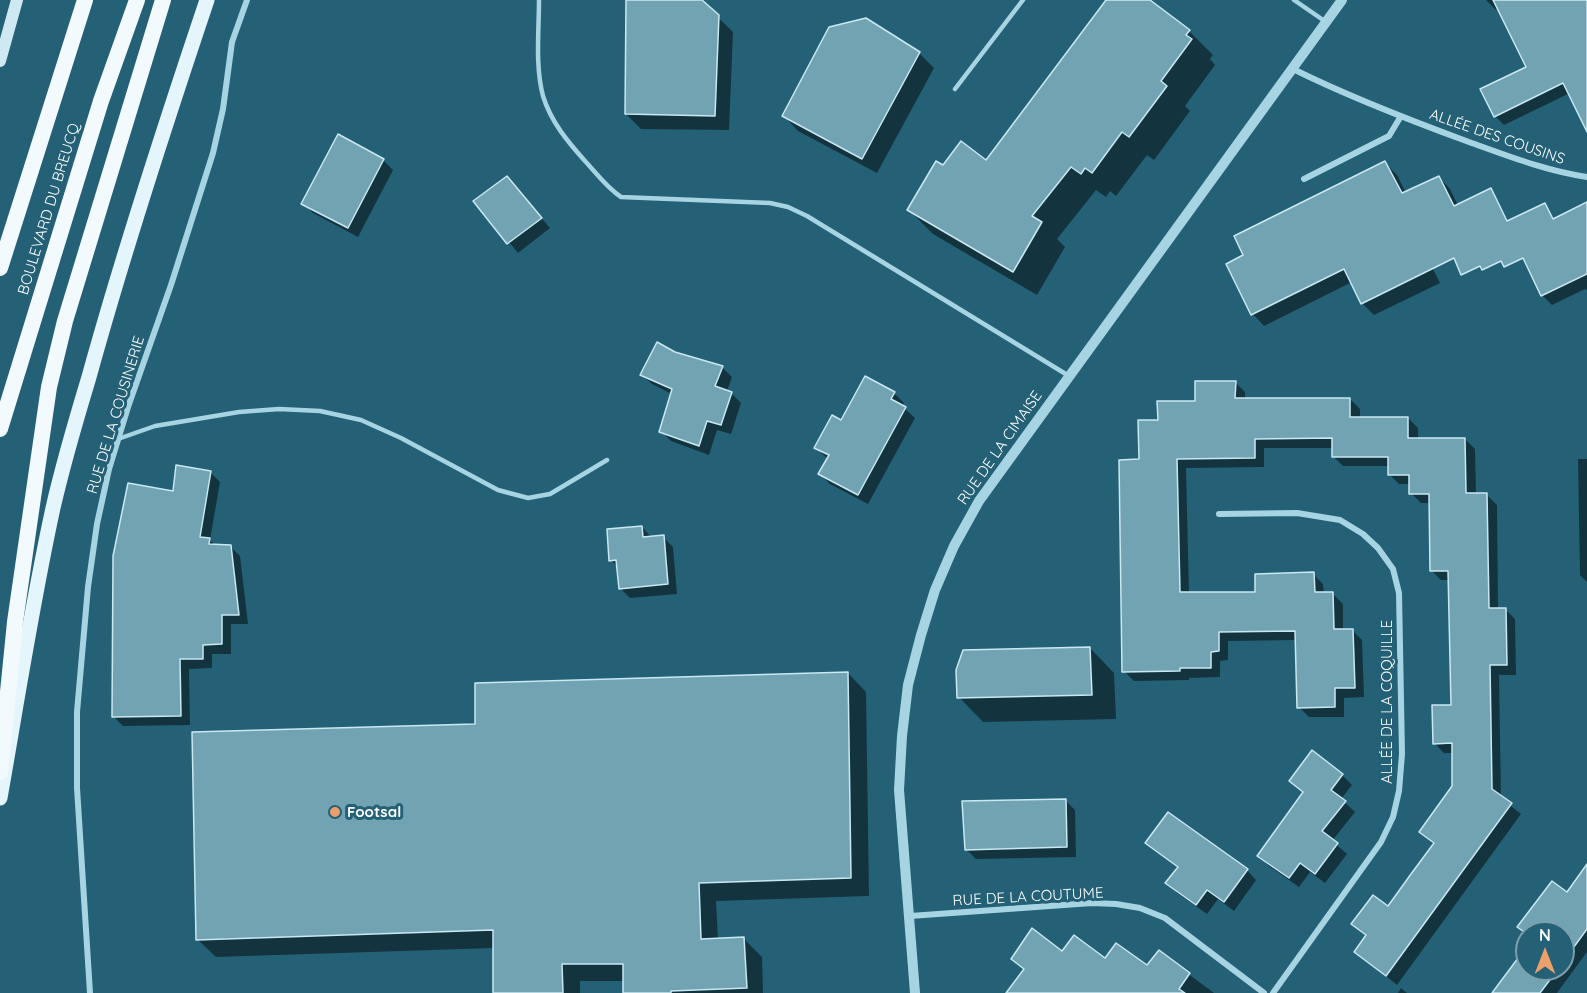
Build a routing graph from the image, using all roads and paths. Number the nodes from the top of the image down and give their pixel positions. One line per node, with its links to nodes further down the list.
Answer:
1 (17, 0): 13 (main road)
2 (76, 0): 16 (highway)
3 (85, 0): 16 (highway)
4 (137, 0): 22 (highway, BOULEVARD DU BREUCQ)
5 (163, 0): 26 (highway)
6 (207, 0): 27 (main road)
7 (247, 0): 23 (street, RUE DE LA COUSINERIE)
8 (539, 0): 21 (lane)
9 (1023, 0): 15 (lane)
10 (1294, 0): 12 (lane)
11 (1342, 0): 12 (street, RUE DE LA CIMAISE)
12 (1326, 22): 14 (street, RUE DE LA CIMAISE)
13 (0, 61)
14 (1291, 68): 17 (street, ALLÉE DES COUSINS); 21 (street, RUE DE LA CIMAISE)
15 (955, 89)
16 (53, 99): 20 (highway, BOULEVARD DU BREUCQ)
17 (1401, 116): 18 (street, ALLÉE DES COUSINS); 19 (street)
18 (1587, 177)
19 (1304, 179)
20 (0, 268)
21 (1070, 376): 28 (street, RUE DE LA CIMAISE)
22 (0, 429)
23 (118, 439): 24 (lane); 29 (street, RUE DE LA COUSINERIE)
24 (607, 460)
25 (1219, 513): 32 (street, ALLÉE DE LA COQUILLE)
26 (0, 772)
27 (0, 798)
28 (910, 916): 30 (street, RUE DE LA CIMAISE); 31 (street, RUE DE LA COUTUME)
29 (90, 993)
30 (915, 993)
31 (1264, 993)
32 (1273, 993)

